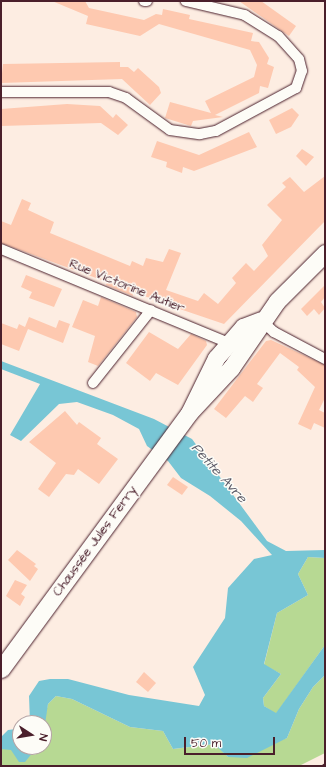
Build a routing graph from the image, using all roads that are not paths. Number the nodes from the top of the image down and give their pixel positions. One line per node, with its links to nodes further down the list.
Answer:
1 (144, 1): 2 (street)
2 (147, 1)
3 (186, 1): 4 (street)
4 (1, 92)
5 (1, 249): 7 (street, Rue Victorine Autier)
6 (325, 253): 8 (main road, Chaussée Jules Ferry)
7 (151, 310): 9 (street, Rue Victorine Autier); 11 (street)
8 (261, 320): 9 (main road, Chaussée Jules Ferry); 10 (street)
9 (236, 346): 12 (main road, Chaussée Jules Ferry)
10 (325, 359)
11 (93, 383)
12 (1, 669)

